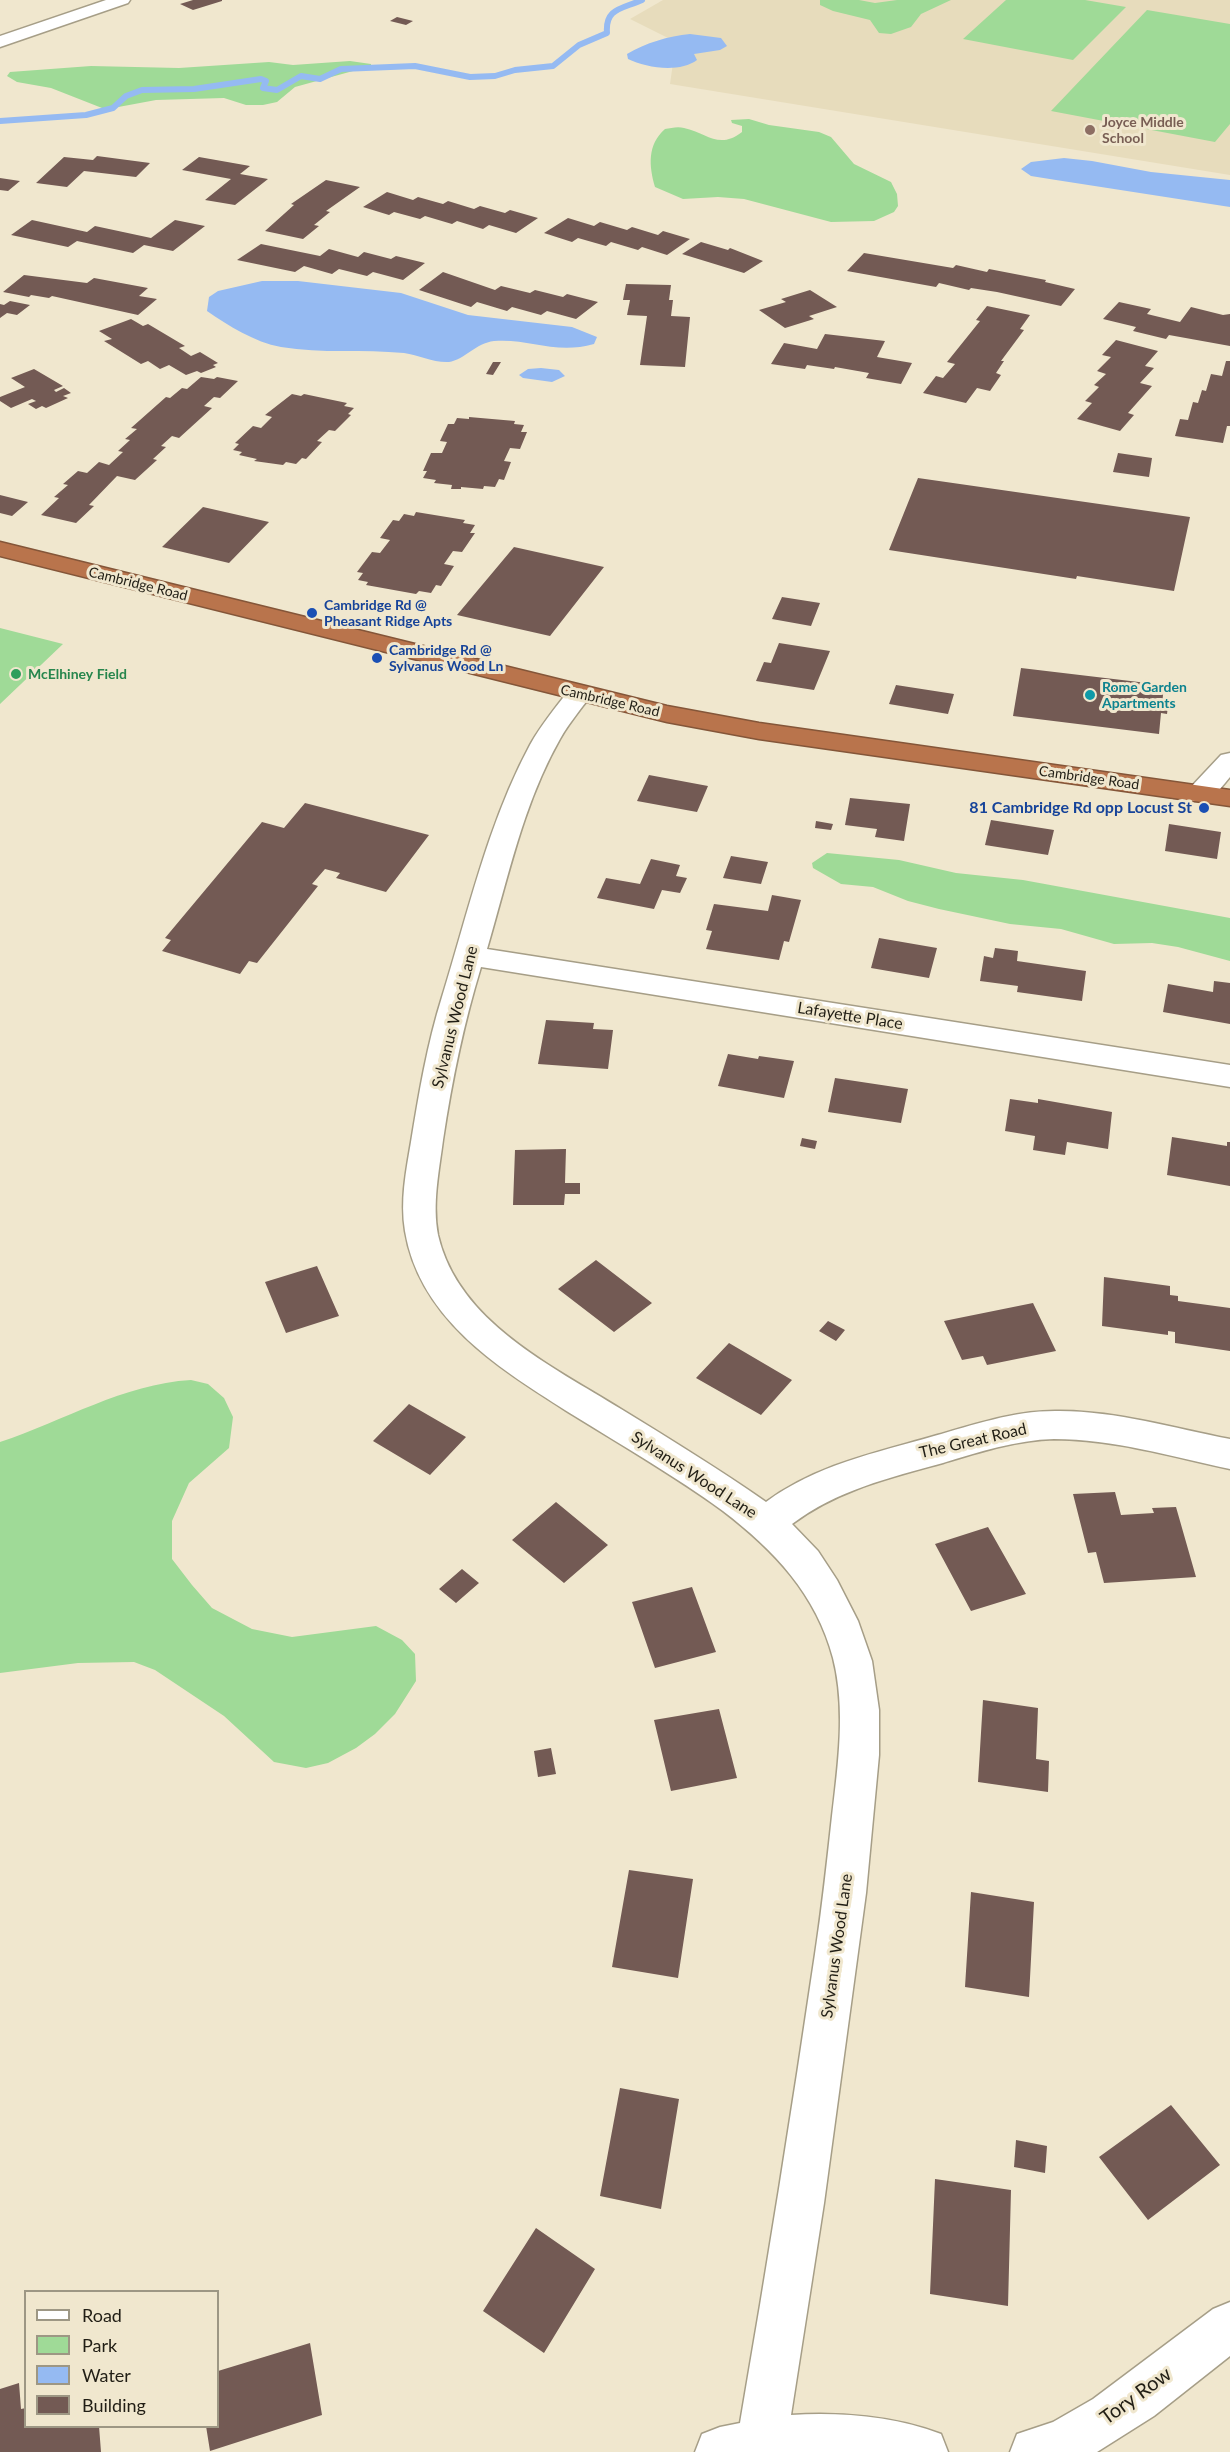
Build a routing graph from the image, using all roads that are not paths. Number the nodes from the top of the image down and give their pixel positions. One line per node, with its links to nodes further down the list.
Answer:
1 (122, 0): 2 (street)
2 (0, 42)
3 (0, 549): 4 (highway, Cambridge Road)
4 (579, 694): 6 (highway, Cambridge Road); 8 (street, Sylvanus Wood Lane)
5 (1230, 761): 6 (street)
6 (1200, 794): 7 (highway, Cambridge Road)
7 (1230, 798)
8 (470, 956): 9 (street, Lafayette Place); 11 (street, Sylvanus Wood Lane)
9 (1230, 1076)
10 (1230, 1454): 11 (street, The Great Road)
11 (766, 1523): 13 (street, Sylvanus Wood Lane)
12 (1230, 2326): 15 (street, Tory Row)
13 (747, 2449): 14 (street)
14 (923, 2452)
15 (1035, 2452)

